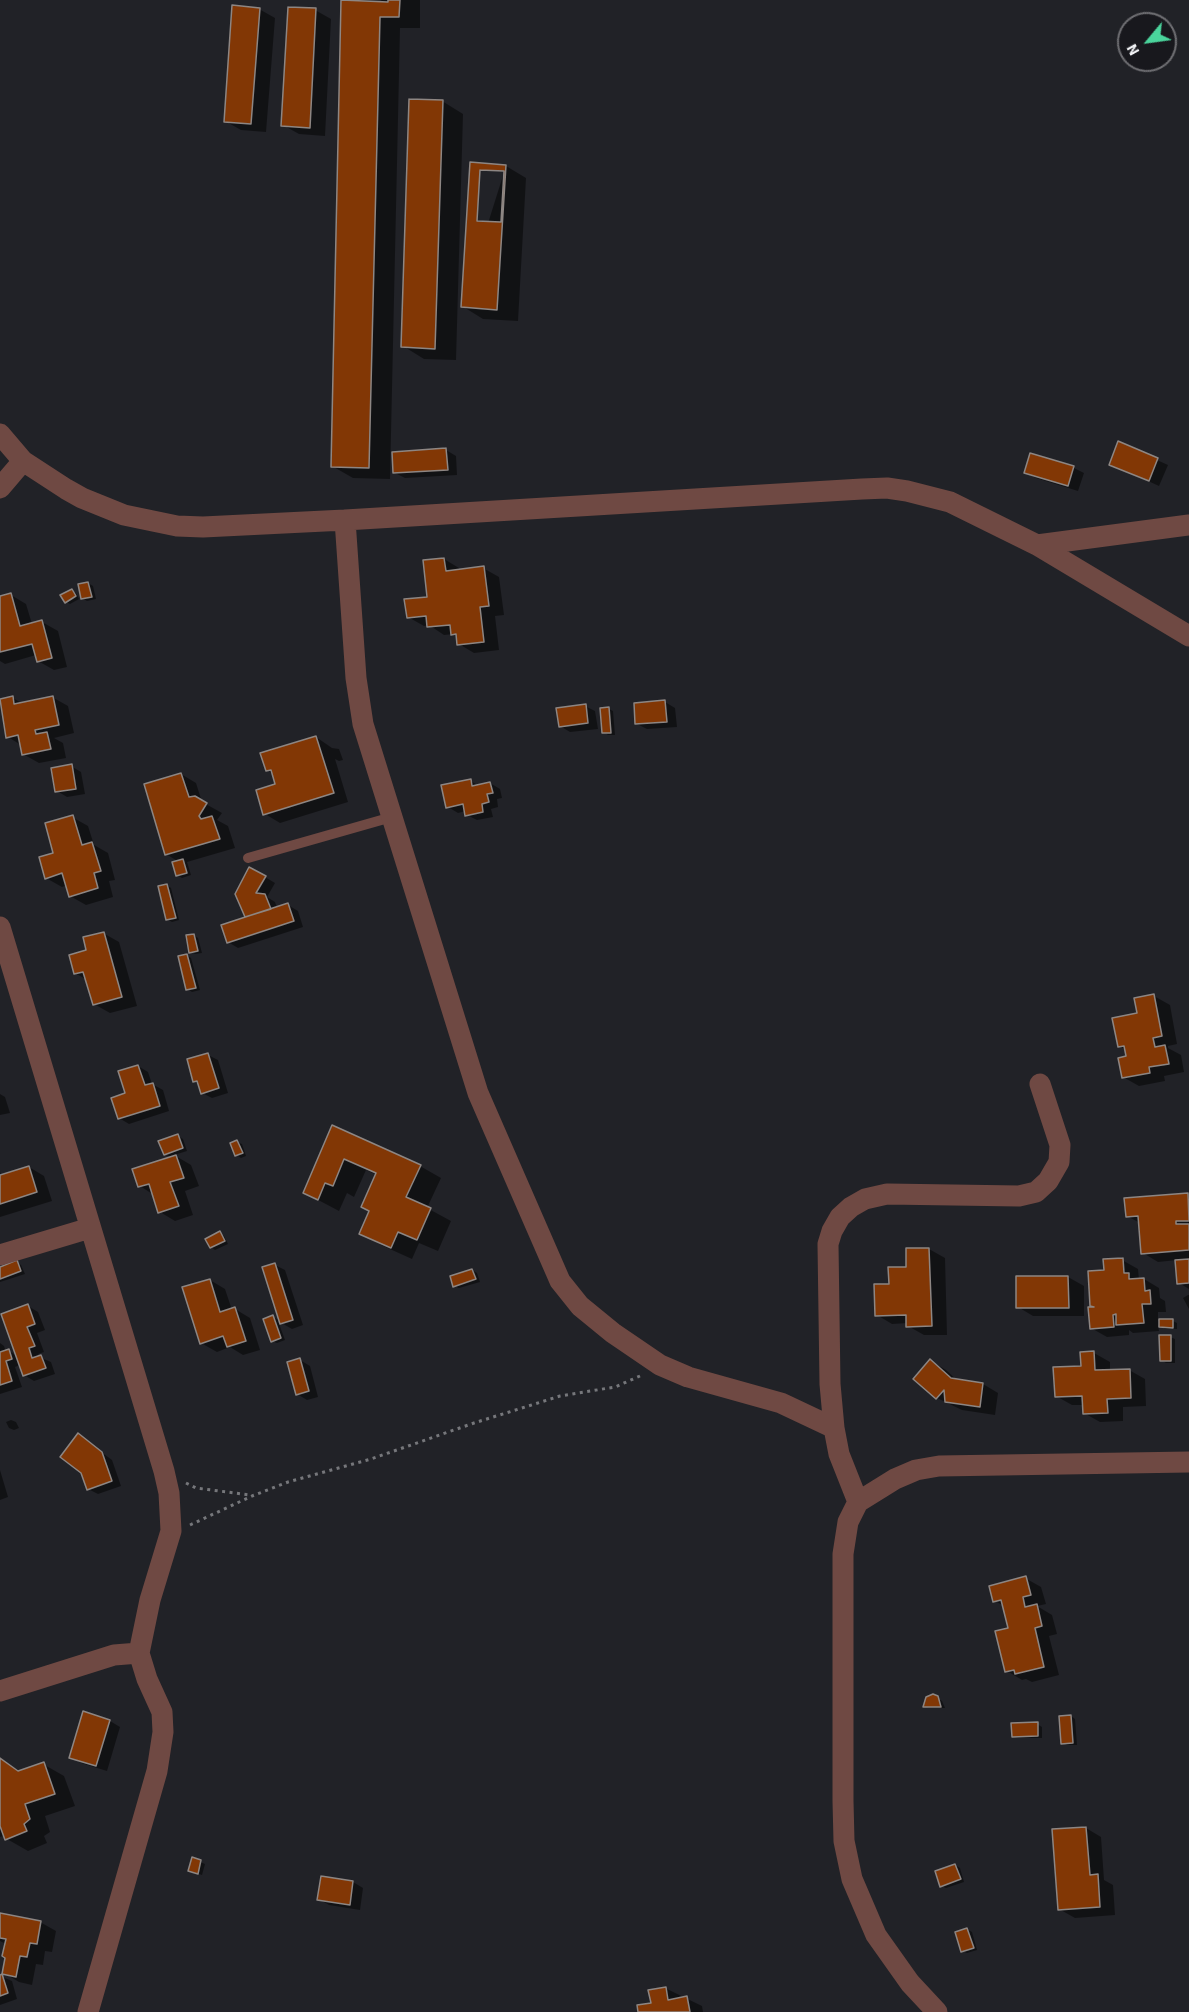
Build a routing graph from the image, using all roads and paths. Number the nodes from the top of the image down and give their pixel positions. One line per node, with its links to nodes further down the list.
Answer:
1 (0, 434): 2 (street)
2 (23, 461): 3 (street); 4 (street)
3 (0, 488)
4 (345, 520): 6 (street); 8 (street)
5 (1189, 525): 6 (street)
6 (1037, 545): 7 (street)
7 (1189, 636)
8 (392, 817): 9 (lane); 14 (street)
9 (248, 858)
10 (0, 927): 12 (street)
11 (1040, 1083): 15 (street)
12 (90, 1228): 13 (street); 17 (street)
13 (0, 1256)
14 (660, 1365): 15 (street); 18 (path)
15 (834, 1428): 19 (street)
16 (1189, 1462): 19 (street)
17 (165, 1471): 18 (path); 20 (street)
18 (252, 1496): 20 (path)
19 (858, 1502): 24 (street)
20 (171, 1531): 21 (street)
21 (139, 1653): 22 (street); 23 (street)
22 (0, 1691)
23 (88, 2012)
24 (937, 2012)

